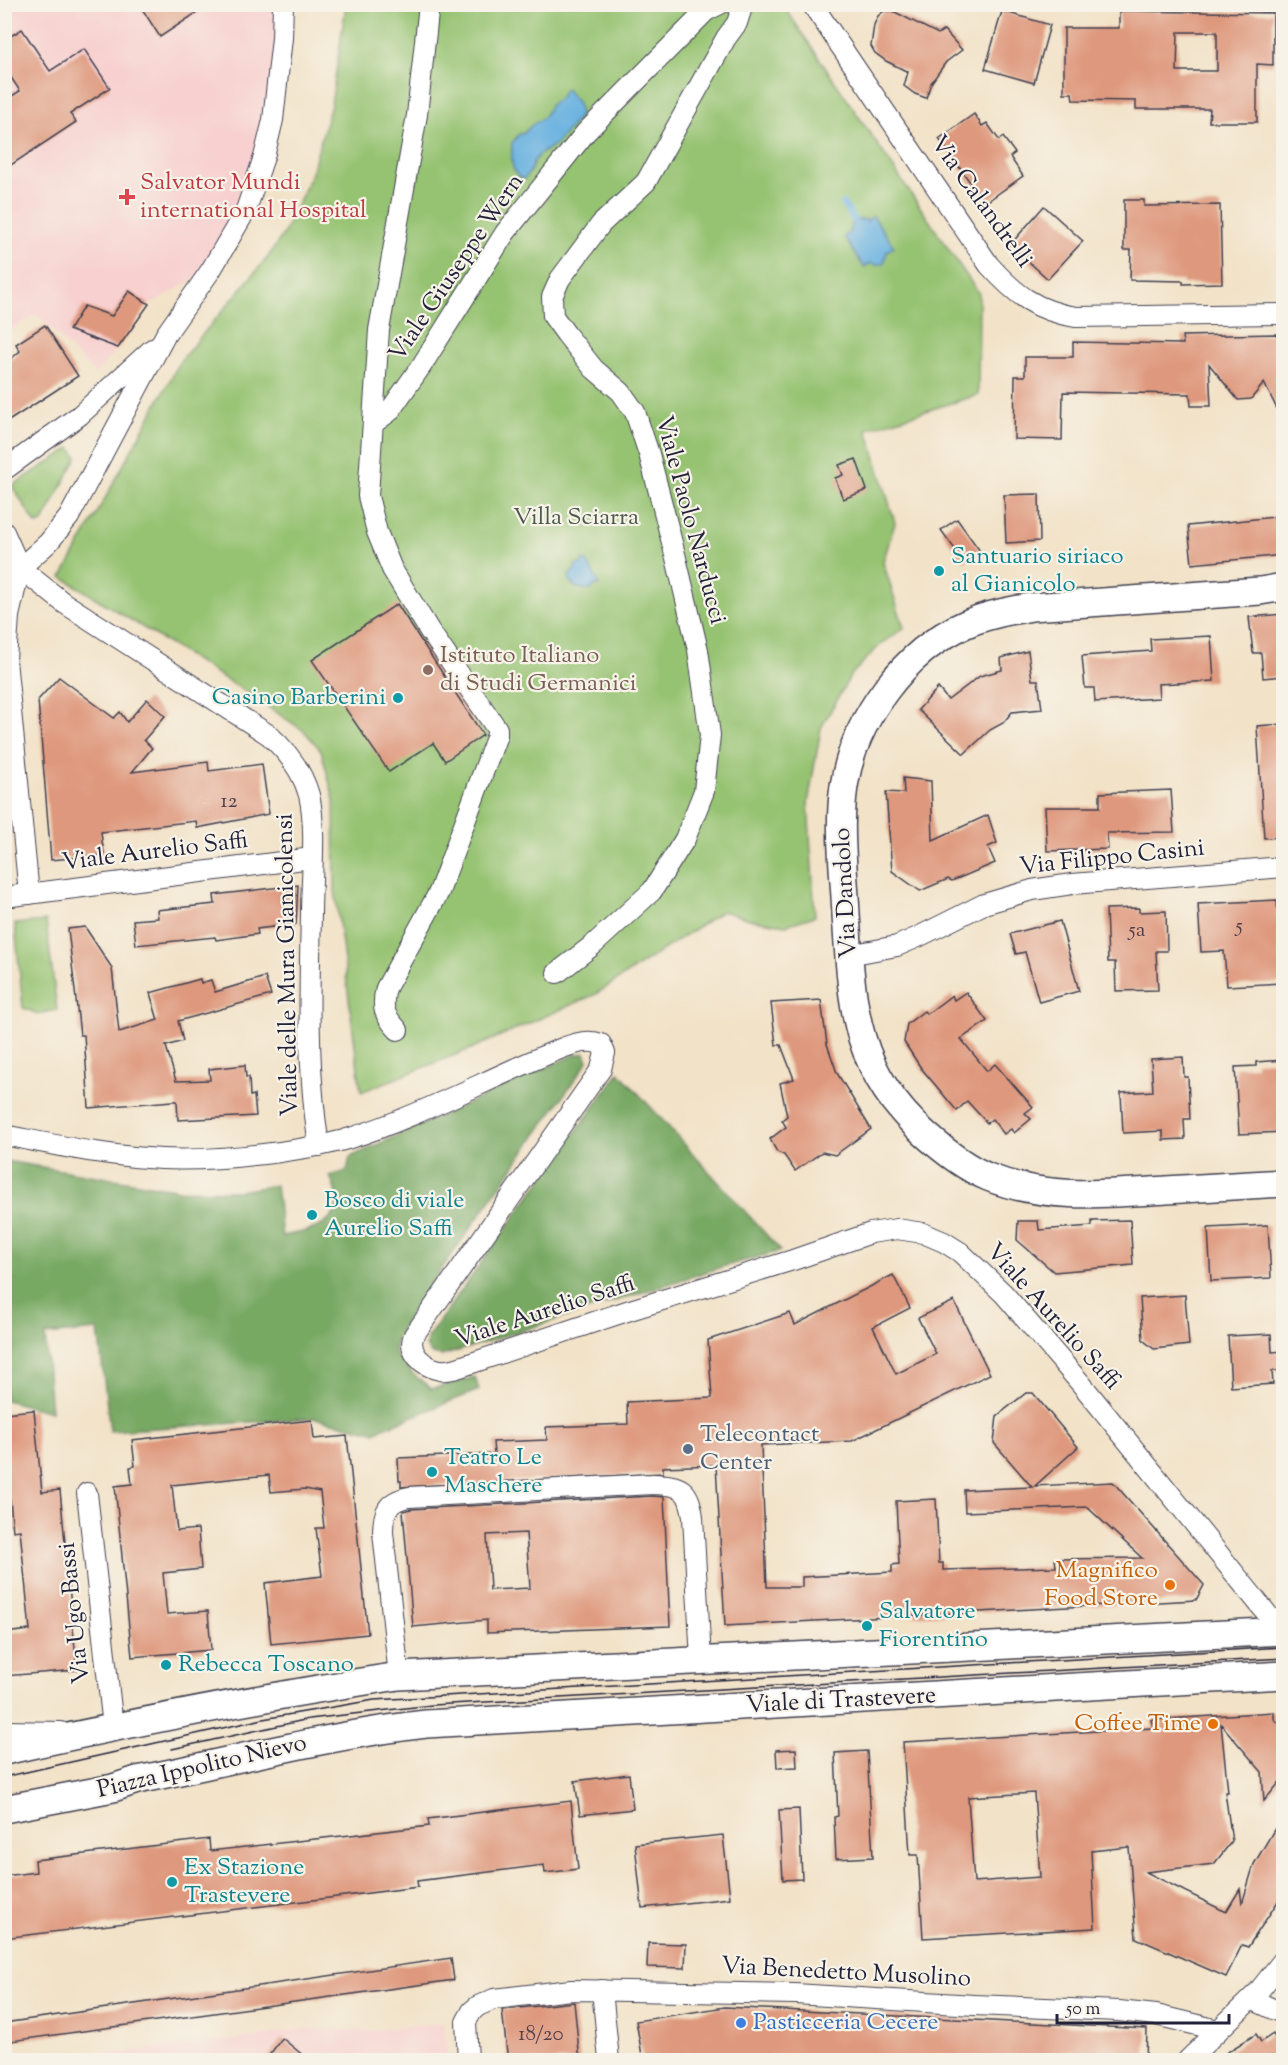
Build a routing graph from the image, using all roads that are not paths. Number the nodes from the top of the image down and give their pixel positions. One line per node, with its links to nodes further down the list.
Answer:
1 (283, 4): 7 (street)
2 (429, 4): 8 (street)
3 (743, 4): 18 (street, Viale Paolo Narducci)
4 (812, 4): 6 (street, Via Calandrelli)
5 (713, 8): 8 (street, Viale Giuseppe Wern)
6 (1284, 314)
7 (166, 334): 9 (street); 11 (street)
8 (374, 423): 19 (street)
9 (4, 470)
10 (4, 532): 11 (street)
11 (20, 568): 13 (street, Viale delle Mura Gianicolensi); 15 (street)
12 (1284, 587): 17 (main road, Via Dandolo)
13 (312, 858): 15 (street, Viale Aurelio Saffi); 21 (street, Viale delle Mura Gianicolensi)
14 (1284, 867): 17 (street, Via Filippo Casini)
15 (29, 894): 16 (street, Viale Aurelio Saffi)
16 (4, 897)
17 (849, 955): 22 (main road, Via Dandolo)
18 (556, 973)
19 (398, 1030)
20 (4, 1135): 21 (street, Viale Aurelio Saffi)
21 (319, 1146): 24 (street, Viale Aurelio Saffi)
22 (1284, 1183)
23 (87, 1493): 29 (street, Via Ugo Bassi)
24 (1283, 1632): 25 (main road, Viale di Trastevere)
25 (701, 1660): 27 (main road, Viale di Trastevere); 27 (street)
26 (1284, 1675): 28 (main road, Viale di Trastevere)
27 (399, 1676): 29 (main road)
28 (399, 1727): 32 (main road, Piazza Ippolito Nievo)
29 (100, 1730): 30 (street); 31 (main road)
30 (4, 1731)
31 (4, 1751)
32 (4, 1809)
33 (1284, 1959): 34 (street)
34 (1277, 1979): 36 (street)
35 (602, 1990): 38 (street, Via Benedetto Musolino); 39 (street, Via Benedetto Musolino); 40 (street)
36 (1251, 1999): 37 (street); 38 (street)
37 (1284, 2014)
38 (1218, 2031): 41 (street)
39 (468, 2061)
40 (609, 2061)
41 (1188, 2061)

